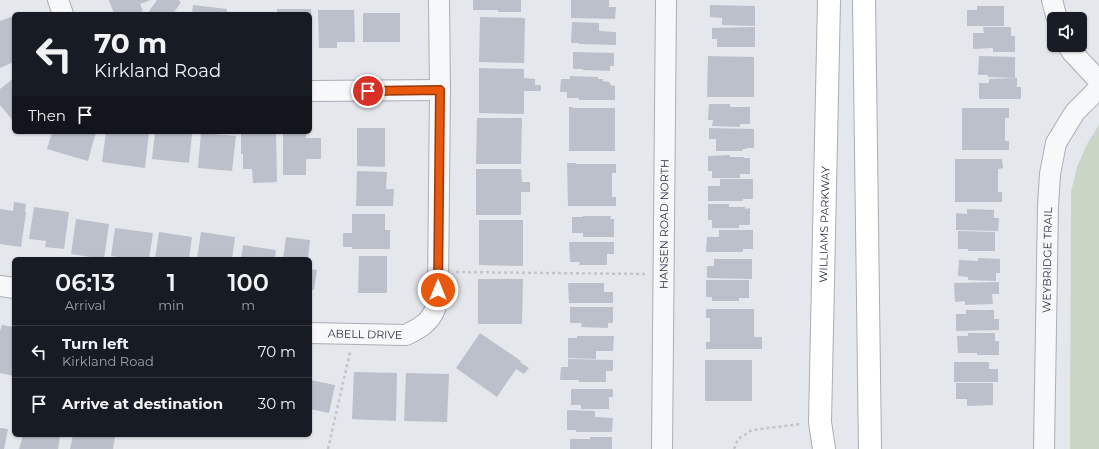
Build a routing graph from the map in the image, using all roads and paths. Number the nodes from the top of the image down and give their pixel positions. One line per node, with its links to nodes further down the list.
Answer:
1 (58, 0): 7 (street)
2 (439, 0): 12 (street, ABELL DRIVE)
3 (666, 0): 15 (street, HANSEN ROAD NORTH)
4 (829, 0): 20 (main road, WILLIAMS PARKWAY)
5 (864, 0): 25 (main road)
6 (1052, 0): 8 (street)
7 (62, 12)
8 (1055, 12)
9 (1072, 52): 10 (street)
10 (1099, 81)
11 (1099, 88): 26 (street, WEYBRIDGE TRAIL)
12 (440, 90): 13 (street); 14 (street, ABELL DRIVE)
13 (312, 91)
14 (438, 272): 15 (path); 19 (street, ABELL DRIVE)
15 (664, 274): 22 (street, HANSEN ROAD NORTH)
16 (0, 286): 17 (street)
17 (12, 288)
18 (312, 333): 19 (street, ABELL DRIVE)
19 (354, 334): 21 (path)
20 (820, 422): 23 (path); 24 (main road, WILLIAMS PARKWAY)
21 (328, 449)
22 (662, 449)
23 (734, 449)
24 (824, 449)
25 (870, 449)
26 (1044, 449)

